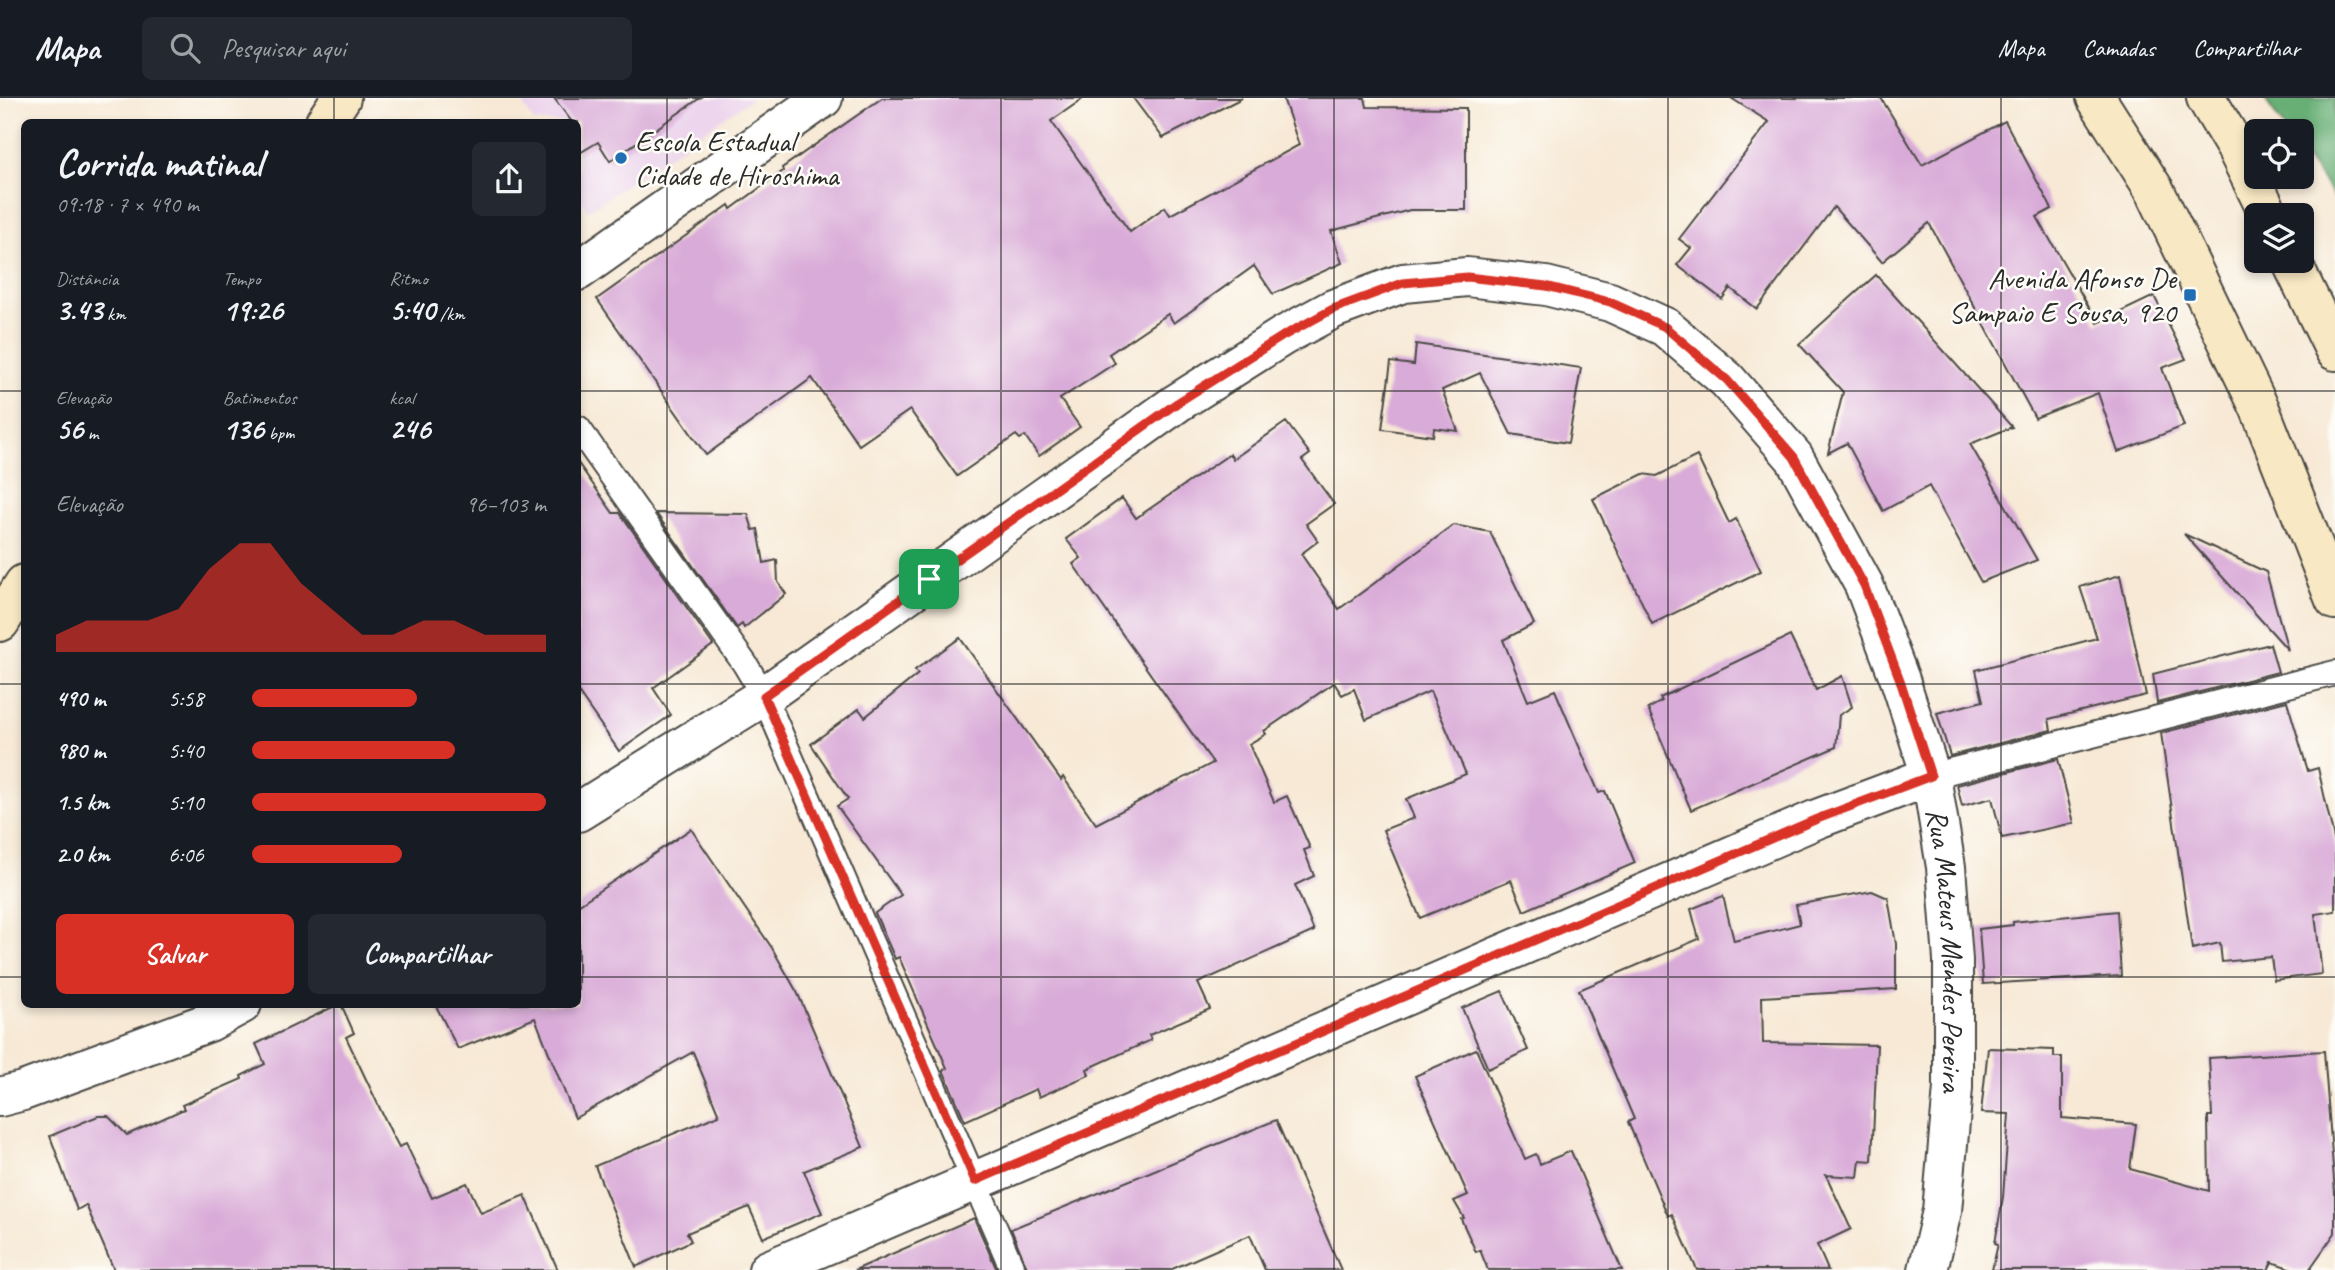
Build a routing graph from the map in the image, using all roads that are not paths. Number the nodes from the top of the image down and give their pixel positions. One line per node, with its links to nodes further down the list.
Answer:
1 (341, 98): 5 (main road)
2 (823, 98): 7 (street)
3 (2096, 98): 12 (main road)
4 (2206, 98): 6 (main road)
5 (327, 119)
6 (2263, 203)
7 (581, 269)
8 (2297, 273): 9 (main road)
9 (2335, 351)
10 (581, 432): 15 (lane)
11 (21, 589): 13 (main road)
12 (2335, 600)
13 (0, 622)
14 (2335, 673): 16 (lane)
15 (764, 696): 16 (street, Rua Mateus Mendes Pereira); 17 (street, Rua Mateus Mendes Pereira); 20 (lane)
16 (1931, 776): 20 (street); 23 (street, Rua Mateus Mendes Pereira)
17 (581, 810)
18 (235, 1008): 19 (street)
19 (0, 1097)
20 (975, 1181): 21 (street); 22 (lane)
21 (768, 1270)
22 (1013, 1270)
23 (1928, 1270)

